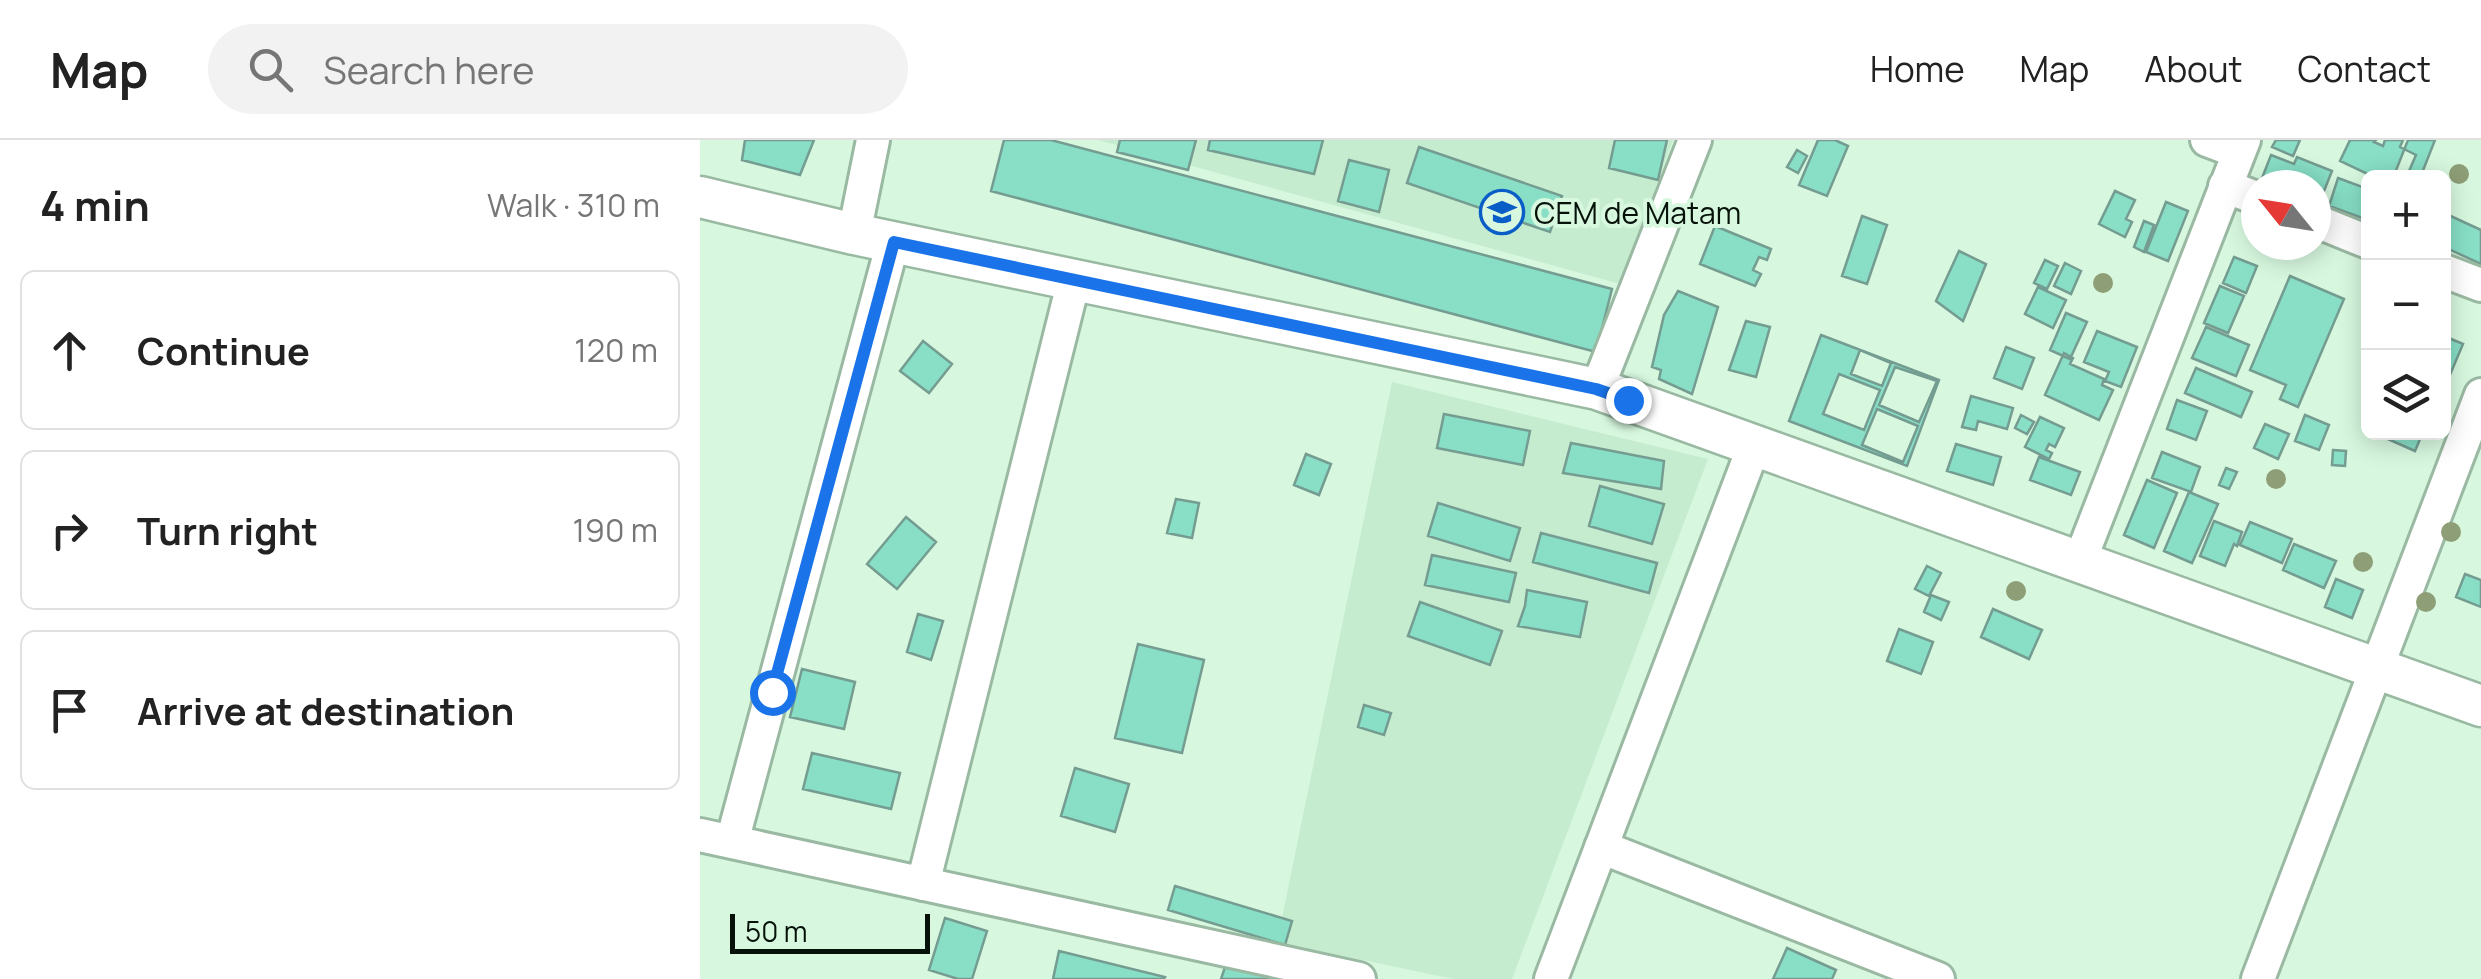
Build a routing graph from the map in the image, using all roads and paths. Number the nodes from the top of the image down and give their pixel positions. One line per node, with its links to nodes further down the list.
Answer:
1 (874, 140): 8 (street)
2 (1695, 140): 14 (street)
3 (2207, 140): 4 (street)
4 (2241, 146)
5 (2241, 192): 17 (street)
6 (700, 197): 8 (street)
7 (2331, 227): 9 (street)
8 (854, 234): 10 (street)
9 (2361, 239)
10 (894, 242): 12 (street); 20 (street)
11 (2451, 274): 13 (street)
12 (1074, 280): 14 (street); 22 (street)
13 (2481, 285)
14 (1596, 389): 16 (street)
15 (2481, 395): 18 (street)
16 (1754, 446): 17 (street); 21 (street)
17 (2079, 563): 18 (street)
18 (2376, 670): 19 (street); 26 (street)
19 (2481, 706)
20 (716, 838): 22 (street)
21 (1601, 847): 24 (street); 25 (street)
22 (923, 884): 23 (street)
23 (1359, 979)
24 (1551, 979)
25 (1938, 979)
26 (2258, 979)

